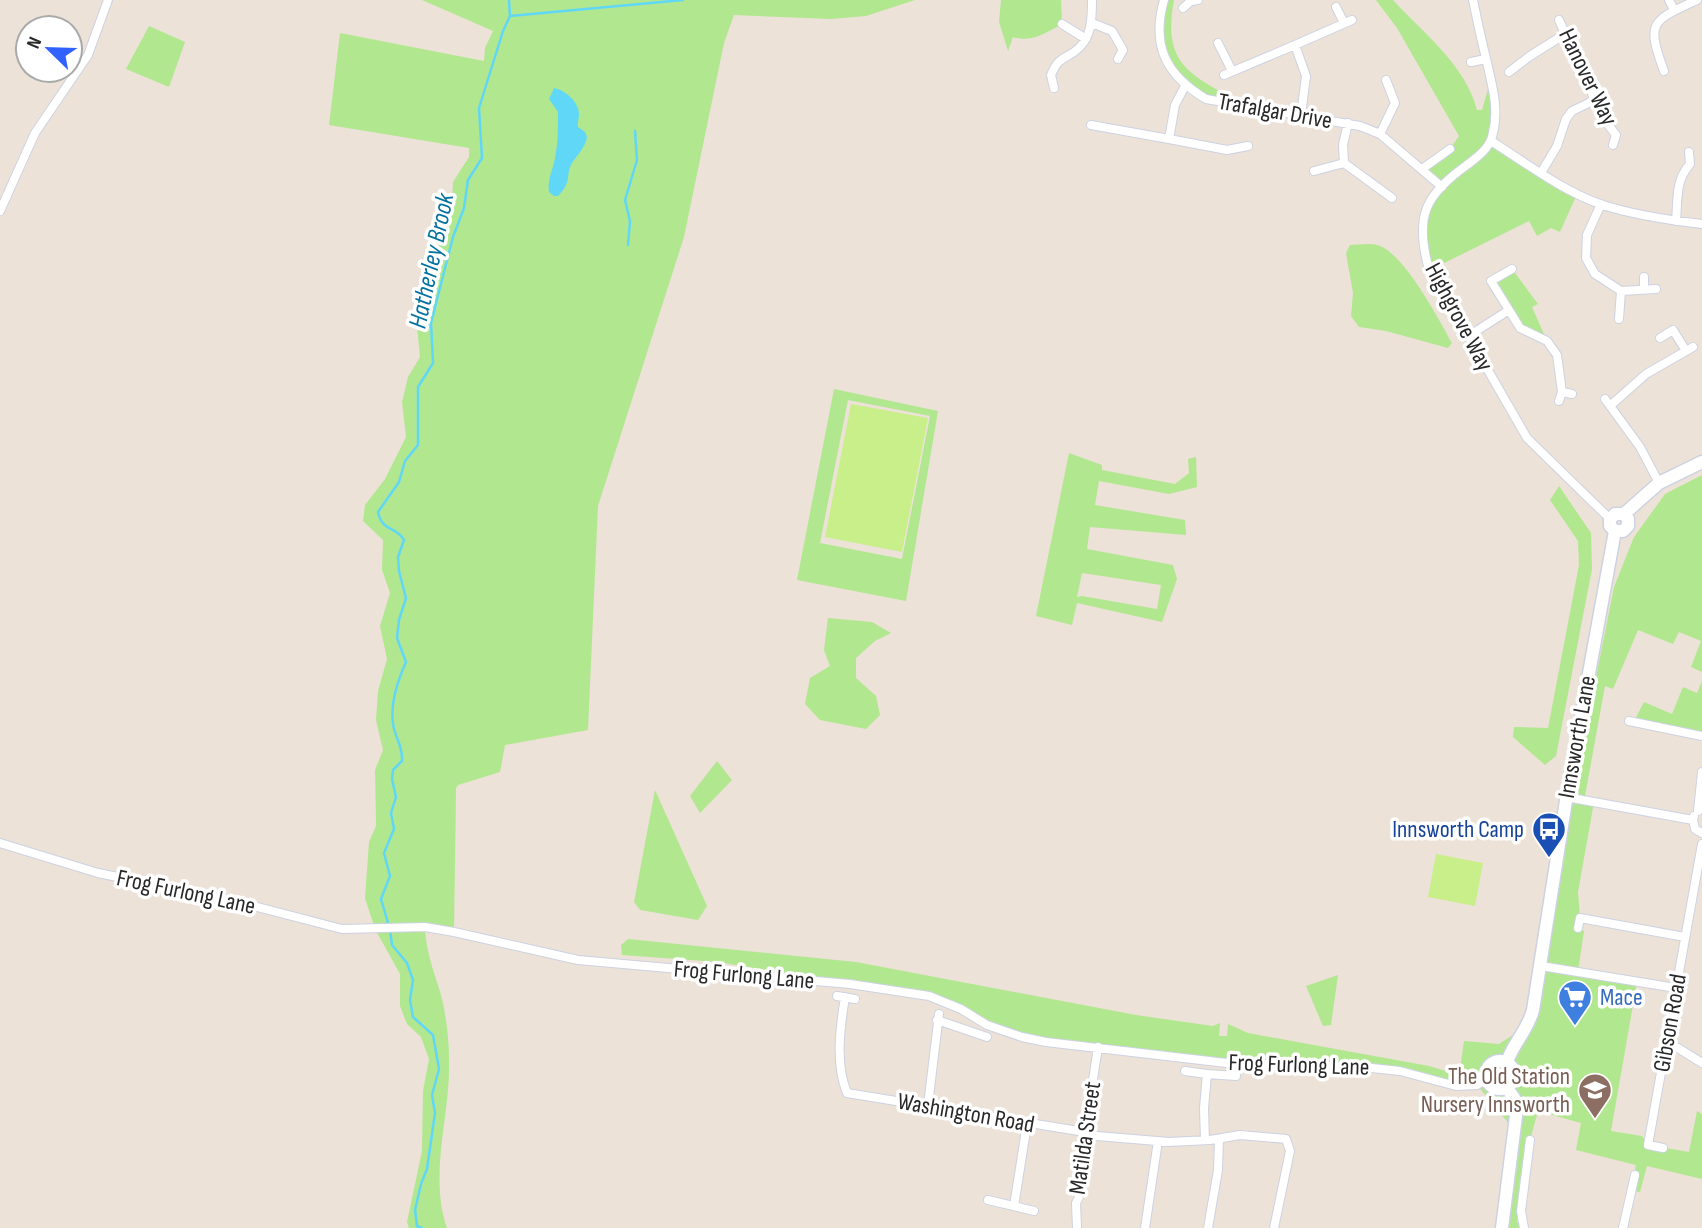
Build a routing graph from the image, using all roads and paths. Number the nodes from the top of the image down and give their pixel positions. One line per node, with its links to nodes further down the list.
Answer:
1 (108, 0): 49 (street)
2 (1092, 0): 13 (street)
3 (1164, 0): 25 (street, Trafalgar Drive)
4 (1193, 0): 9 (street)
5 (1483, 0): 8 (street)
6 (1669, 0): 11 (street)
7 (1697, 0): 11 (street)
8 (1473, 1): 20 (street)
9 (1183, 8)
10 (1336, 8): 18 (street)
11 (1674, 10): 22 (street)
12 (1559, 20): 15 (street, Hanover Way)
13 (1092, 23): 16 (street); 19 (street)
14 (1062, 24): 16 (street)
15 (1565, 34): 23 (street); 27 (street, Hanover Way)
16 (1086, 40): 26 (street)
17 (1218, 43): 18 (street)
18 (1295, 45): 28 (street)
19 (1118, 59)
20 (1486, 59): 21 (street); 35 (street)
21 (1471, 62)
22 (1665, 65)
23 (1509, 72)
24 (1386, 80): 33 (street)
25 (1185, 86): 28 (street, Trafalgar Drive); 34 (street)
26 (1055, 88)
27 (1595, 100): 36 (street, Hanover Way); 45 (street)
28 (1301, 115): 30 (street, Trafalgar Drive)
29 (1104, 117): 32 (street)
30 (1348, 123): 33 (street, Trafalgar Drive); 42 (street)
31 (1091, 125): 32 (street)
32 (1101, 127): 34 (street)
33 (1380, 134): 43 (street, Trafalgar Drive)
34 (1169, 139): 38 (street)
35 (1491, 141): 45 (street); 46 (street, Highgrove Way)
36 (1613, 145)
37 (1248, 146): 38 (street)
38 (1238, 148): 41 (street)
39 (1450, 149): 43 (street)
40 (1689, 152): 50 (street)
41 (1241, 158)
42 (1344, 163): 44 (street); 47 (street)
43 (1422, 169): 46 (street, Trafalgar Drive)
44 (1314, 171)
45 (1541, 173): 48 (street)
46 (1441, 187): 61 (street, Highgrove Way)
47 (1392, 198)
48 (1601, 204): 50 (street); 58 (street)
49 (0, 211)
50 (1676, 220): 51 (street)
51 (1702, 223)
52 (1512, 269): 54 (street)
53 (1644, 277): 56 (street)
54 (1491, 281): 55 (street); 59 (street)
55 (1482, 286)
56 (1644, 289): 57 (street); 58 (street)
57 (1656, 289)
58 (1621, 291): 60 (street)
59 (1509, 310): 61 (street); 63 (street)
60 (1619, 319)
61 (1467, 337): 66 (street, Highgrove Way)
62 (1660, 338): 65 (street)
63 (1572, 394)
64 (1702, 462): 65 (street)
65 (1659, 482): 66 (street, Innsworth Lane)
66 (1613, 525): 70 (street, Innsworth Lane)
67 (1629, 720): 68 (street)
68 (1702, 736)
69 (1702, 772): 71 (street)
70 (1566, 797): 72 (street); 78 (street, Innsworth Lane)
71 (1700, 810): 72 (street)
72 (1693, 820): 73 (street)
73 (1702, 833)
74 (0, 843): 83 (street, Frog Furlong Lane)
75 (1702, 844): 77 (street, Gibson Road)
76 (1578, 928): 77 (street)
77 (1685, 937): 79 (street, Gibson Road)
78 (1541, 966): 79 (street); 84 (street, Innsworth Lane)
79 (1676, 988): 82 (street, Gibson Road)
80 (855, 999): 91 (street, Washington Road)
81 (987, 1037): 91 (street)
82 (1666, 1046): 85 (street); 98 (street, Gibson Road)
83 (1098, 1047): 89 (street, Frog Furlong Lane); 93 (street, Matilda Street)
84 (1507, 1062): 89 (street); 90 (street)
85 (1702, 1063)
86 (1185, 1071): 87 (street)
87 (1207, 1074): 88 (street); 95 (street)
88 (1236, 1076)
89 (1486, 1078): 90 (street)
90 (1507, 1088): 111 (street)
91 (928, 1105): 92 (street, Washington Road)
92 (1027, 1124): 93 (street, Washington Road); 105 (street)
93 (1085, 1133): 97 (street, Washington Road); 107 (street, Matilda Street)
94 (1219, 1139): 95 (street, Washington Road); 109 (street); 110 (street, Washington Road)
95 (1205, 1140): 97 (street, Washington Road)
96 (1530, 1140): 112 (street)
97 (1158, 1142): 108 (street)
98 (1648, 1145): 99 (street); 100 (street, Gibson Road)
99 (1663, 1148)
100 (1645, 1155)
101 (1635, 1175): 103 (street)
102 (1621, 1189): 103 (street)
103 (1632, 1191): 113 (street)
104 (988, 1200): 105 (street)
105 (1014, 1206): 106 (street)
106 (1034, 1211)
107 (1077, 1228)
108 (1145, 1228)
109 (1208, 1228)
110 (1274, 1228)
111 (1502, 1228)
112 (1524, 1228)
113 (1623, 1228)

